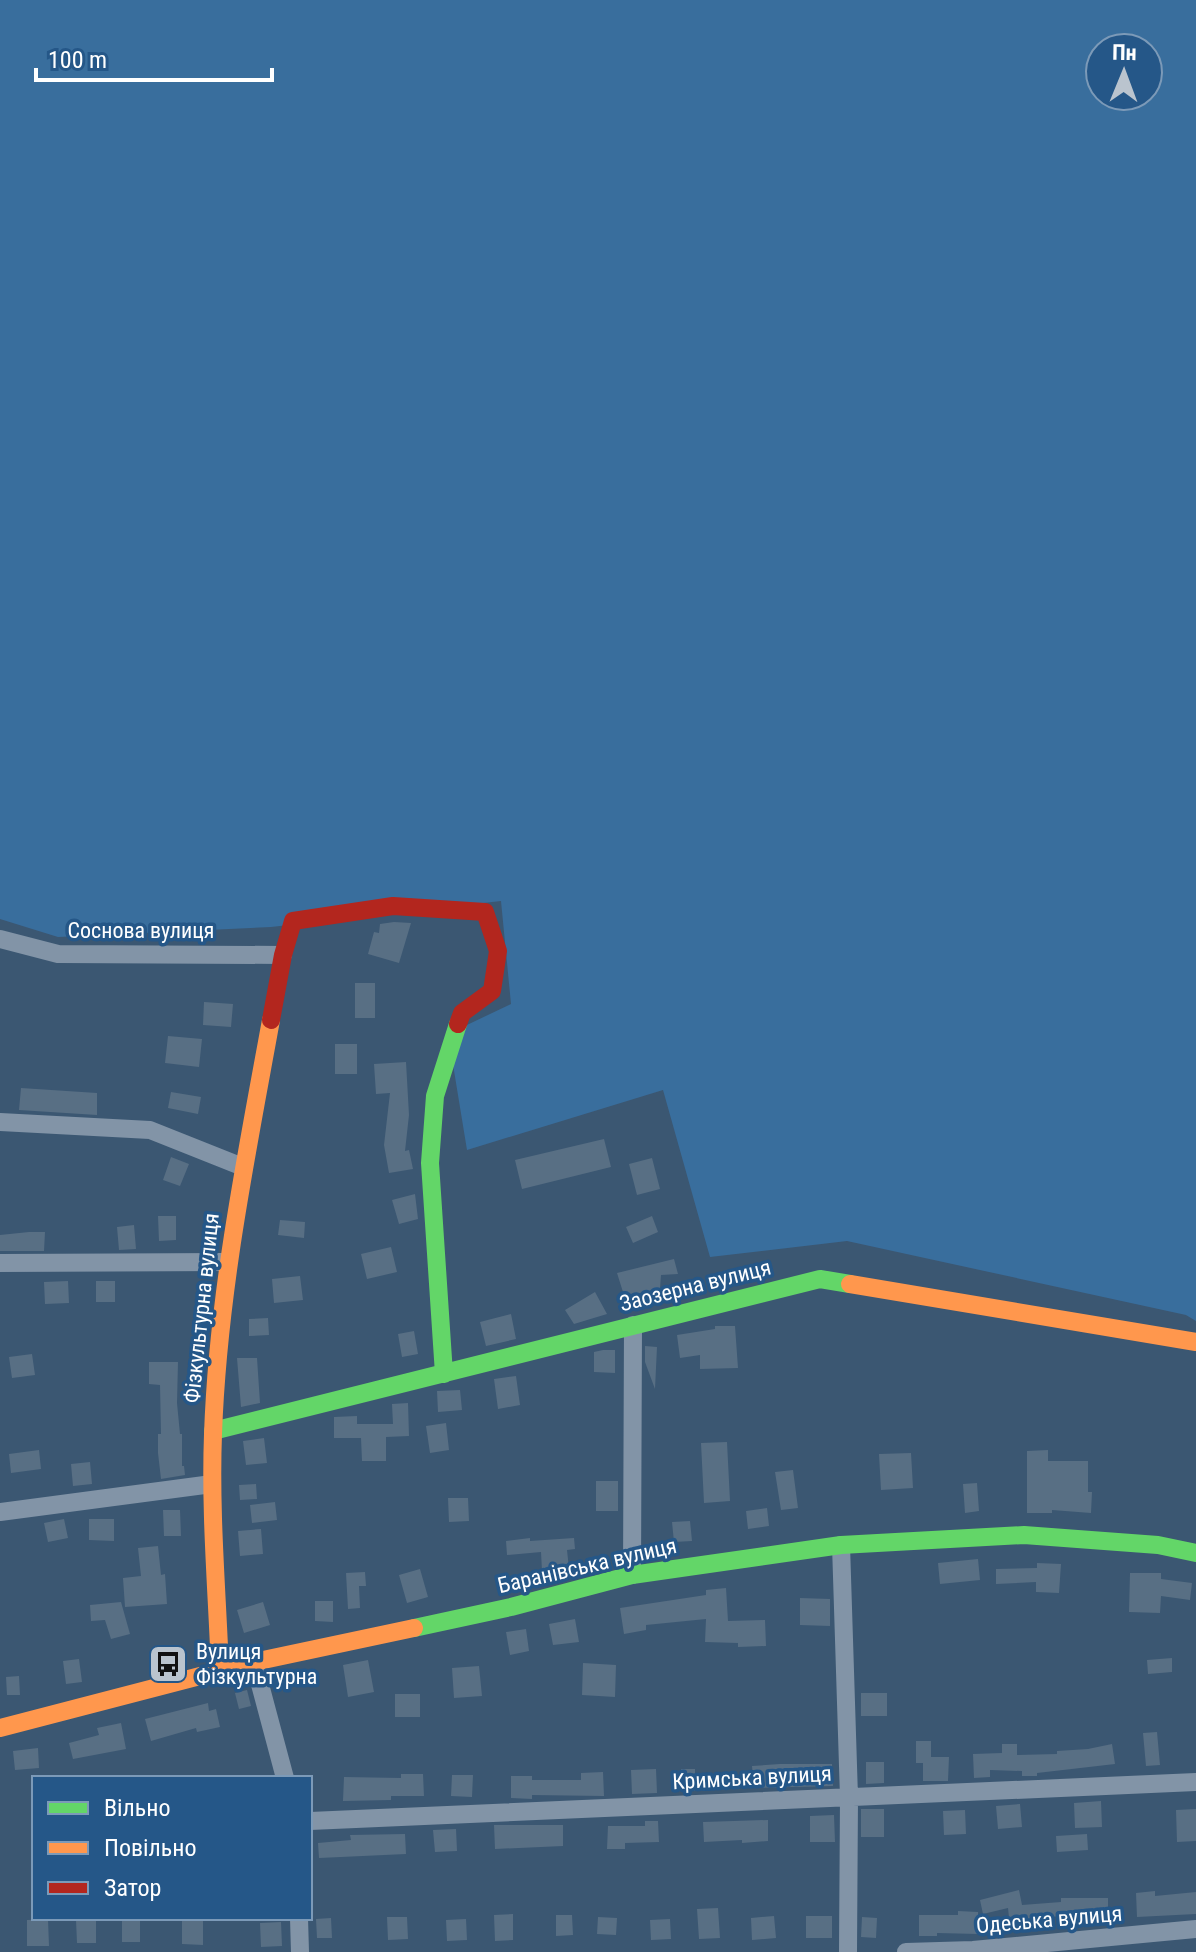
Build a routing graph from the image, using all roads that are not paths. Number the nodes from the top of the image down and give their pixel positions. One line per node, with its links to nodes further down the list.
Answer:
1 (0, 939): 2 (street, Соснова вулиця)
2 (283, 955): 4 (street, Фізкультурна вулиця); 9 (street, Фізкультурна вулиця)
3 (0, 1122): 4 (street)
4 (243, 1167): 5 (street, Фізкультурна вулиця)
5 (227, 1262): 6 (street); 10 (street, Фізкультурна вулиця)
6 (0, 1263)
7 (633, 1325): 8 (street, Заозерна вулиця); 9 (street, Заозерна вулиця); 15 (street)
8 (1196, 1342)
9 (444, 1374): 10 (street, Заозерна вулиця)
10 (213, 1431): 11 (street, Фізкультурна вулиця)
11 (212, 1484): 12 (street); 17 (street, Фізкультурна вулиця)
12 (1, 1509)
13 (841, 1545): 14 (street, Баранівська вулиця); 15 (street, Баранівська вулиця); 21 (street)
14 (1196, 1553)
15 (632, 1575): 16 (street, Баранівська вулиця)
16 (254, 1662): 17 (street, Баранівська вулиця); 19 (street)
17 (220, 1670): 18 (street, Баранівська вулиця)
18 (0, 1728)
19 (284, 1776)
20 (1196, 1782): 21 (street, Кримська вулиця)
21 (849, 1797): 22 (street, Кримська вулиця); 26 (street)
22 (312, 1821)
23 (299, 1920): 25 (street)
24 (1196, 1929): 27 (street, Одеська вулиця)
25 (300, 1952)
26 (848, 1952)
27 (906, 1952)

